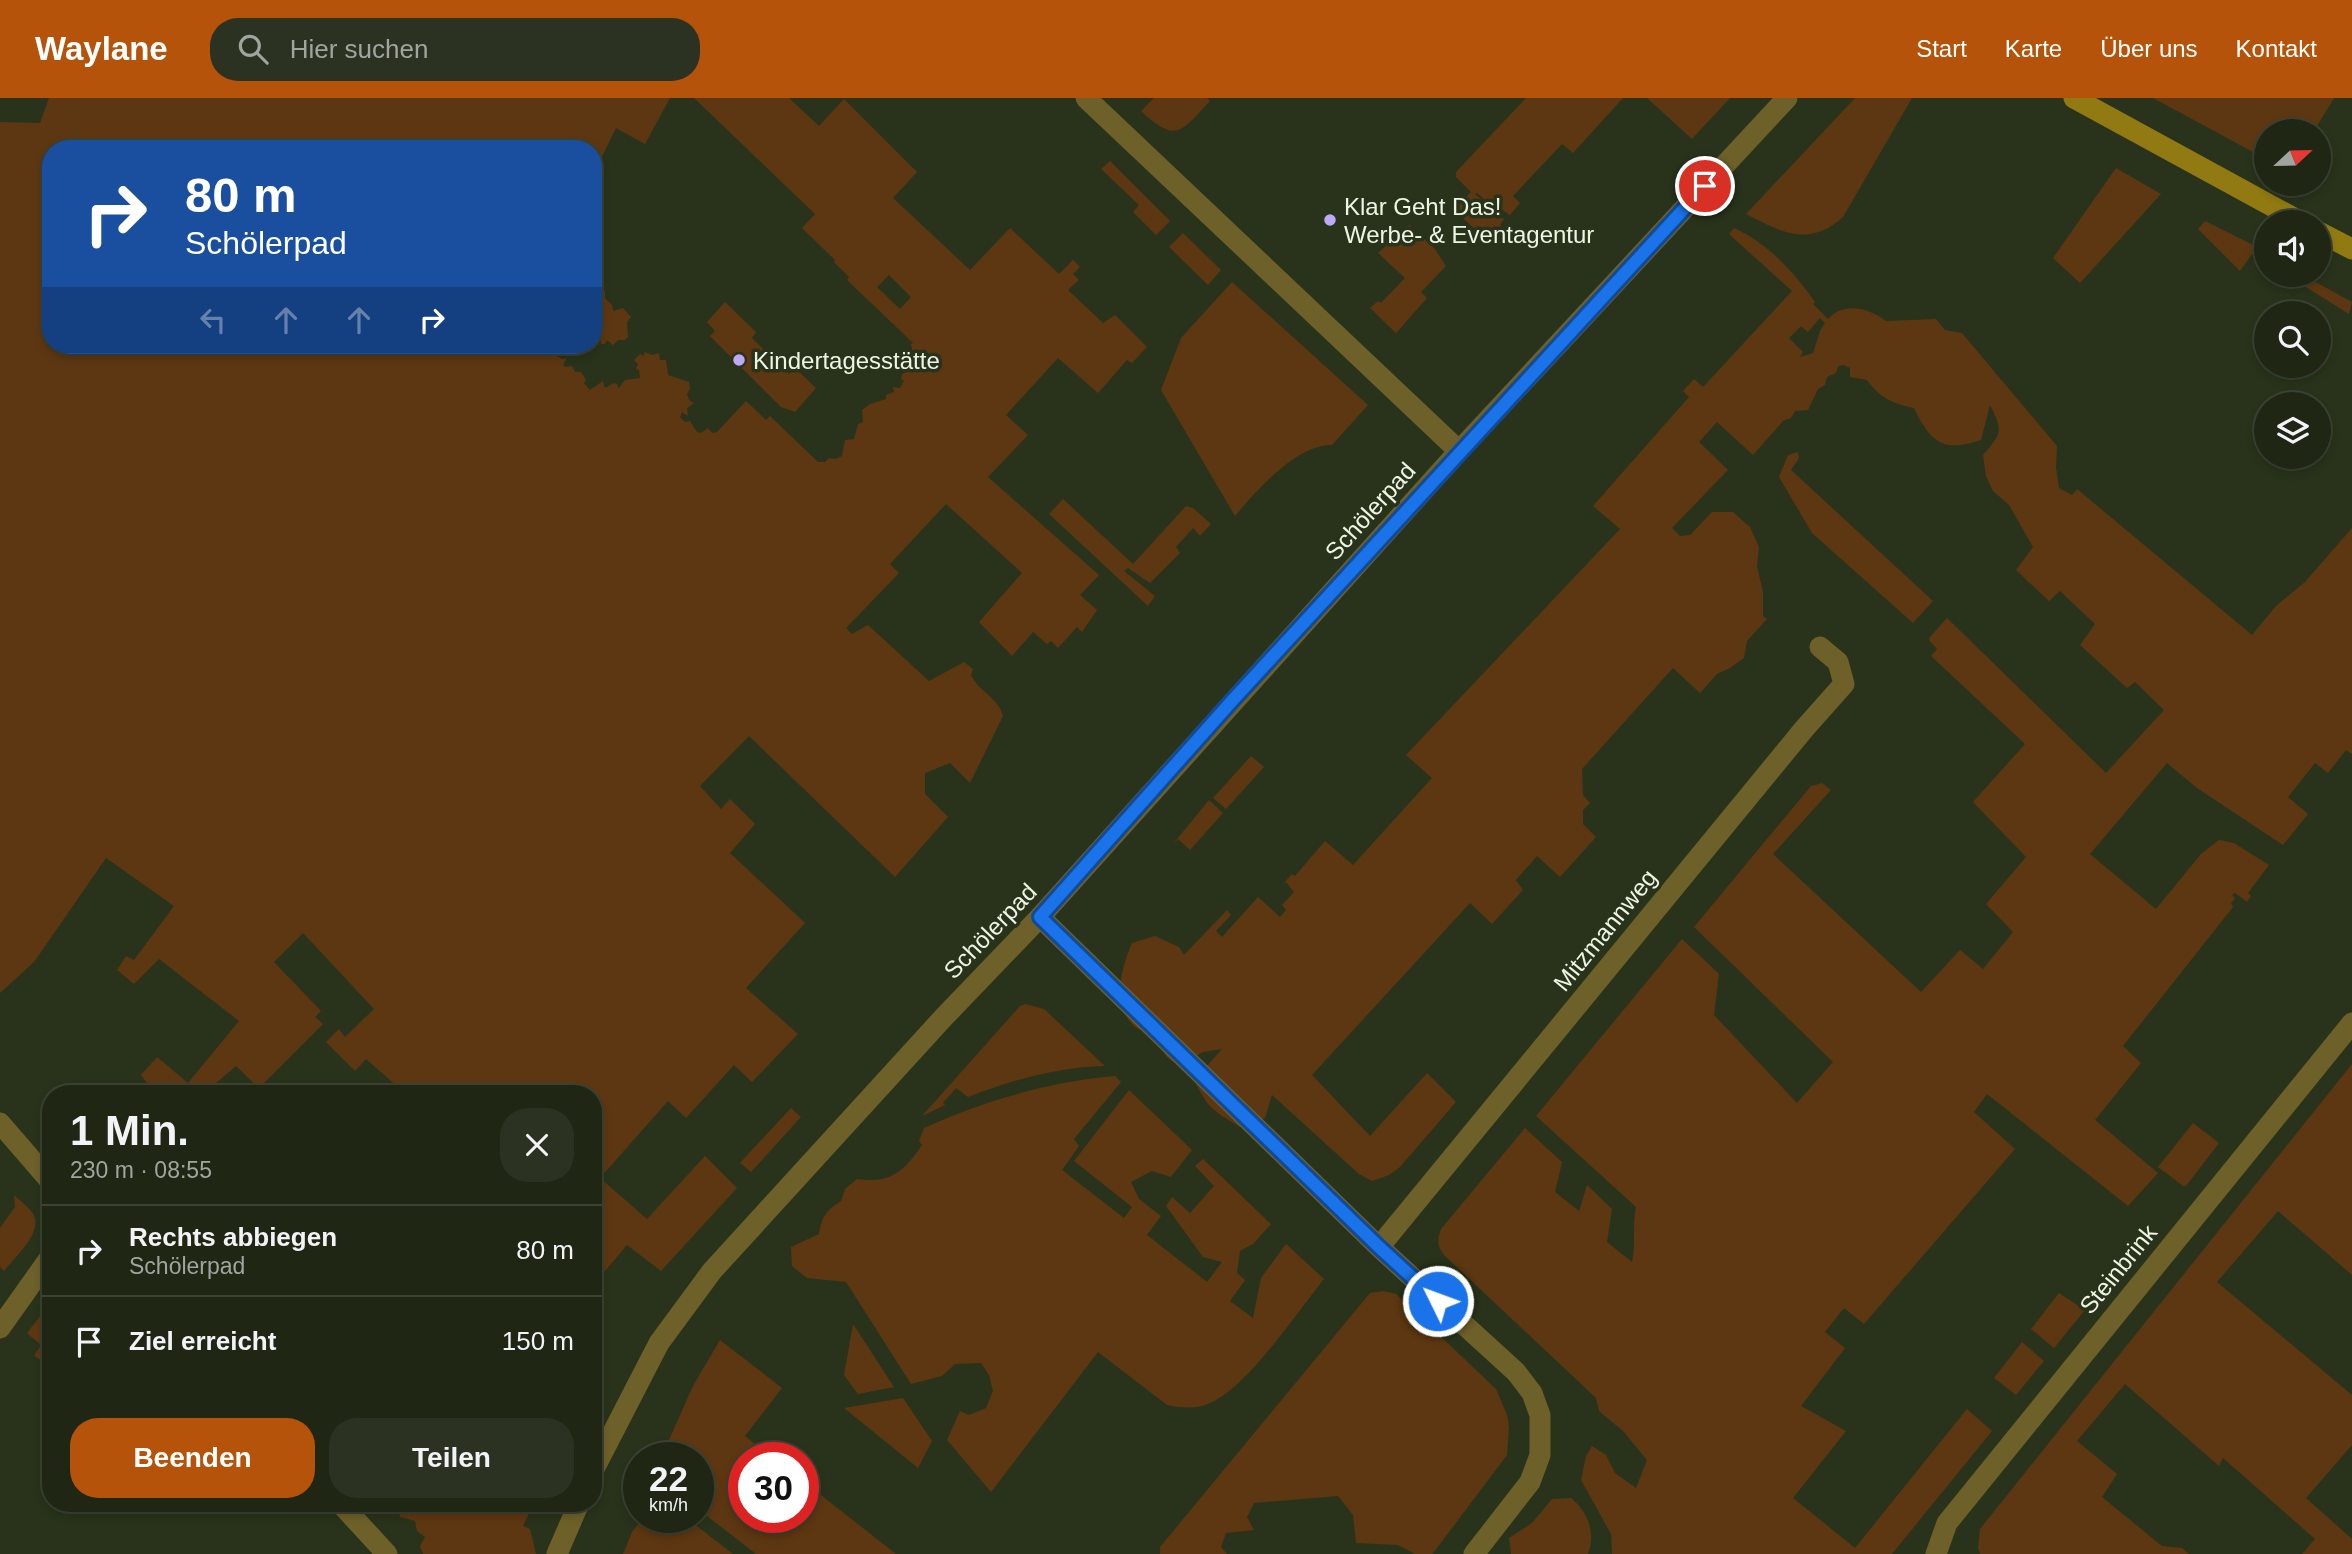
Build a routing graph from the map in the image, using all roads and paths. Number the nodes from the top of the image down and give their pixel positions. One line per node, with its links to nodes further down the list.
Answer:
1 (1086, 98): 7 (street)
2 (1787, 98): 7 (street, Schölerpad)
3 (2074, 98): 4 (main road)
4 (2279, 210)
5 (2331, 238): 6 (main road)
6 (2352, 249)
7 (1459, 451): 9 (street, Schölerpad)
8 (1820, 647): 13 (street, Mitzmannweg)
9 (1040, 917): 13 (street); 16 (street, Schölerpad)
10 (2352, 1023): 22 (street, Steinbrink)
11 (0, 1123): 12 (street)
12 (42, 1172)
13 (1379, 1247): 21 (street)
14 (42, 1269): 15 (street)
15 (0, 1328)
16 (602, 1454)
17 (348, 1512): 19 (street)
18 (575, 1512): 20 (street)
19 (387, 1554)
20 (557, 1554)
21 (1474, 1554)
22 (1936, 1554)

